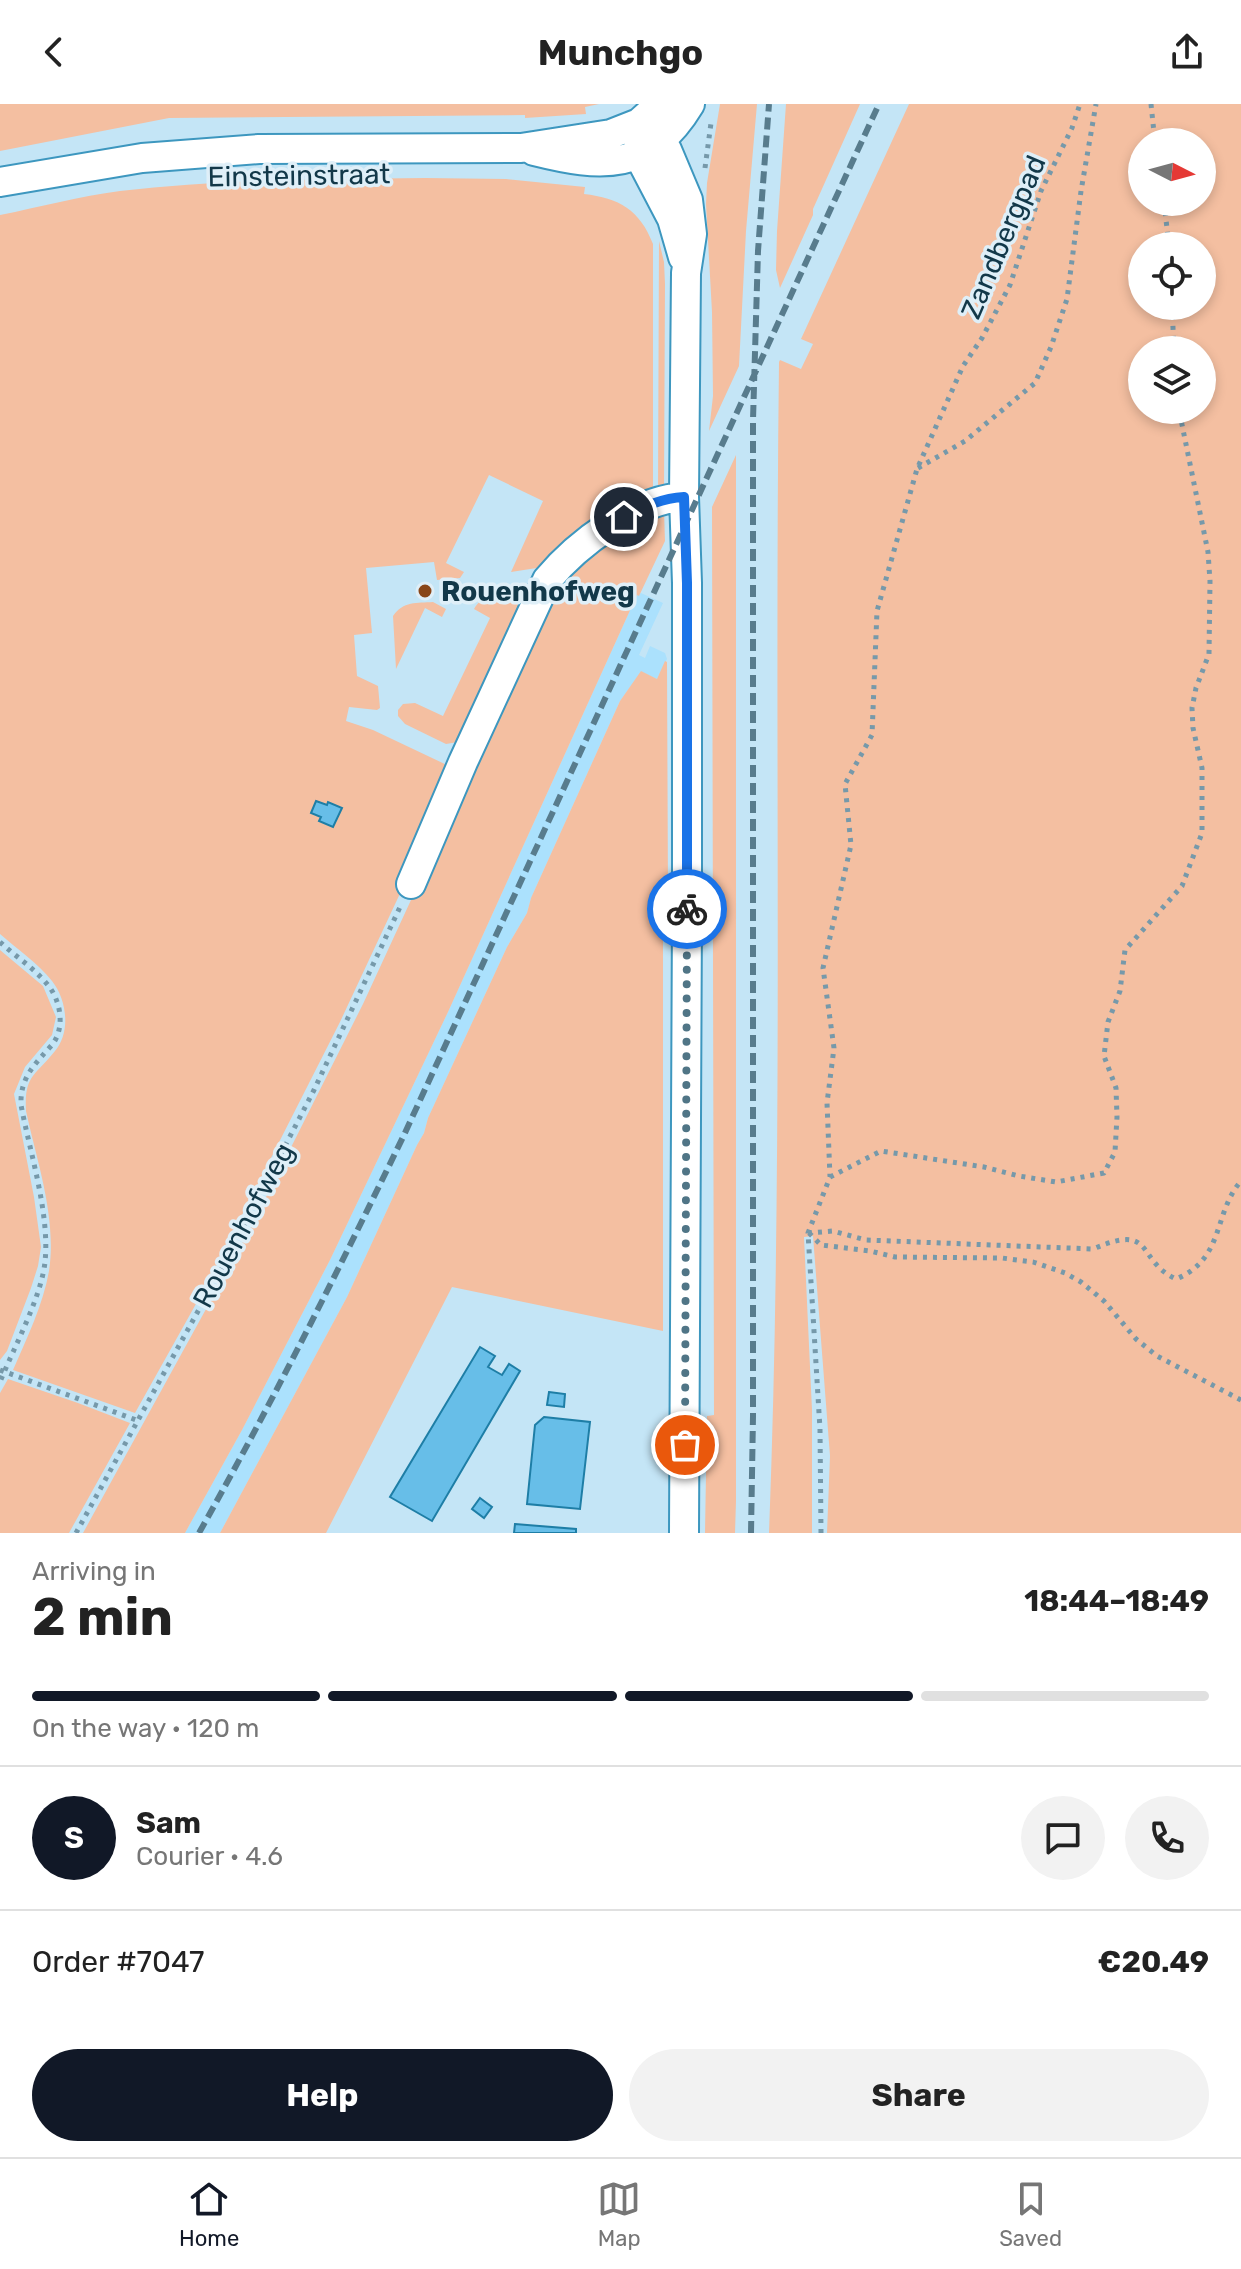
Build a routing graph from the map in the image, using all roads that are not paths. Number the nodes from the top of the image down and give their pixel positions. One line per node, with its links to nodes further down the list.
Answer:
1 (701, 111): 2 (street)
2 (650, 130): 3 (street, Einsteinstraat); 4 (street)
3 (0, 182)
4 (684, 497): 5 (street); 6 (street)
5 (411, 884)
6 (684, 1533)

